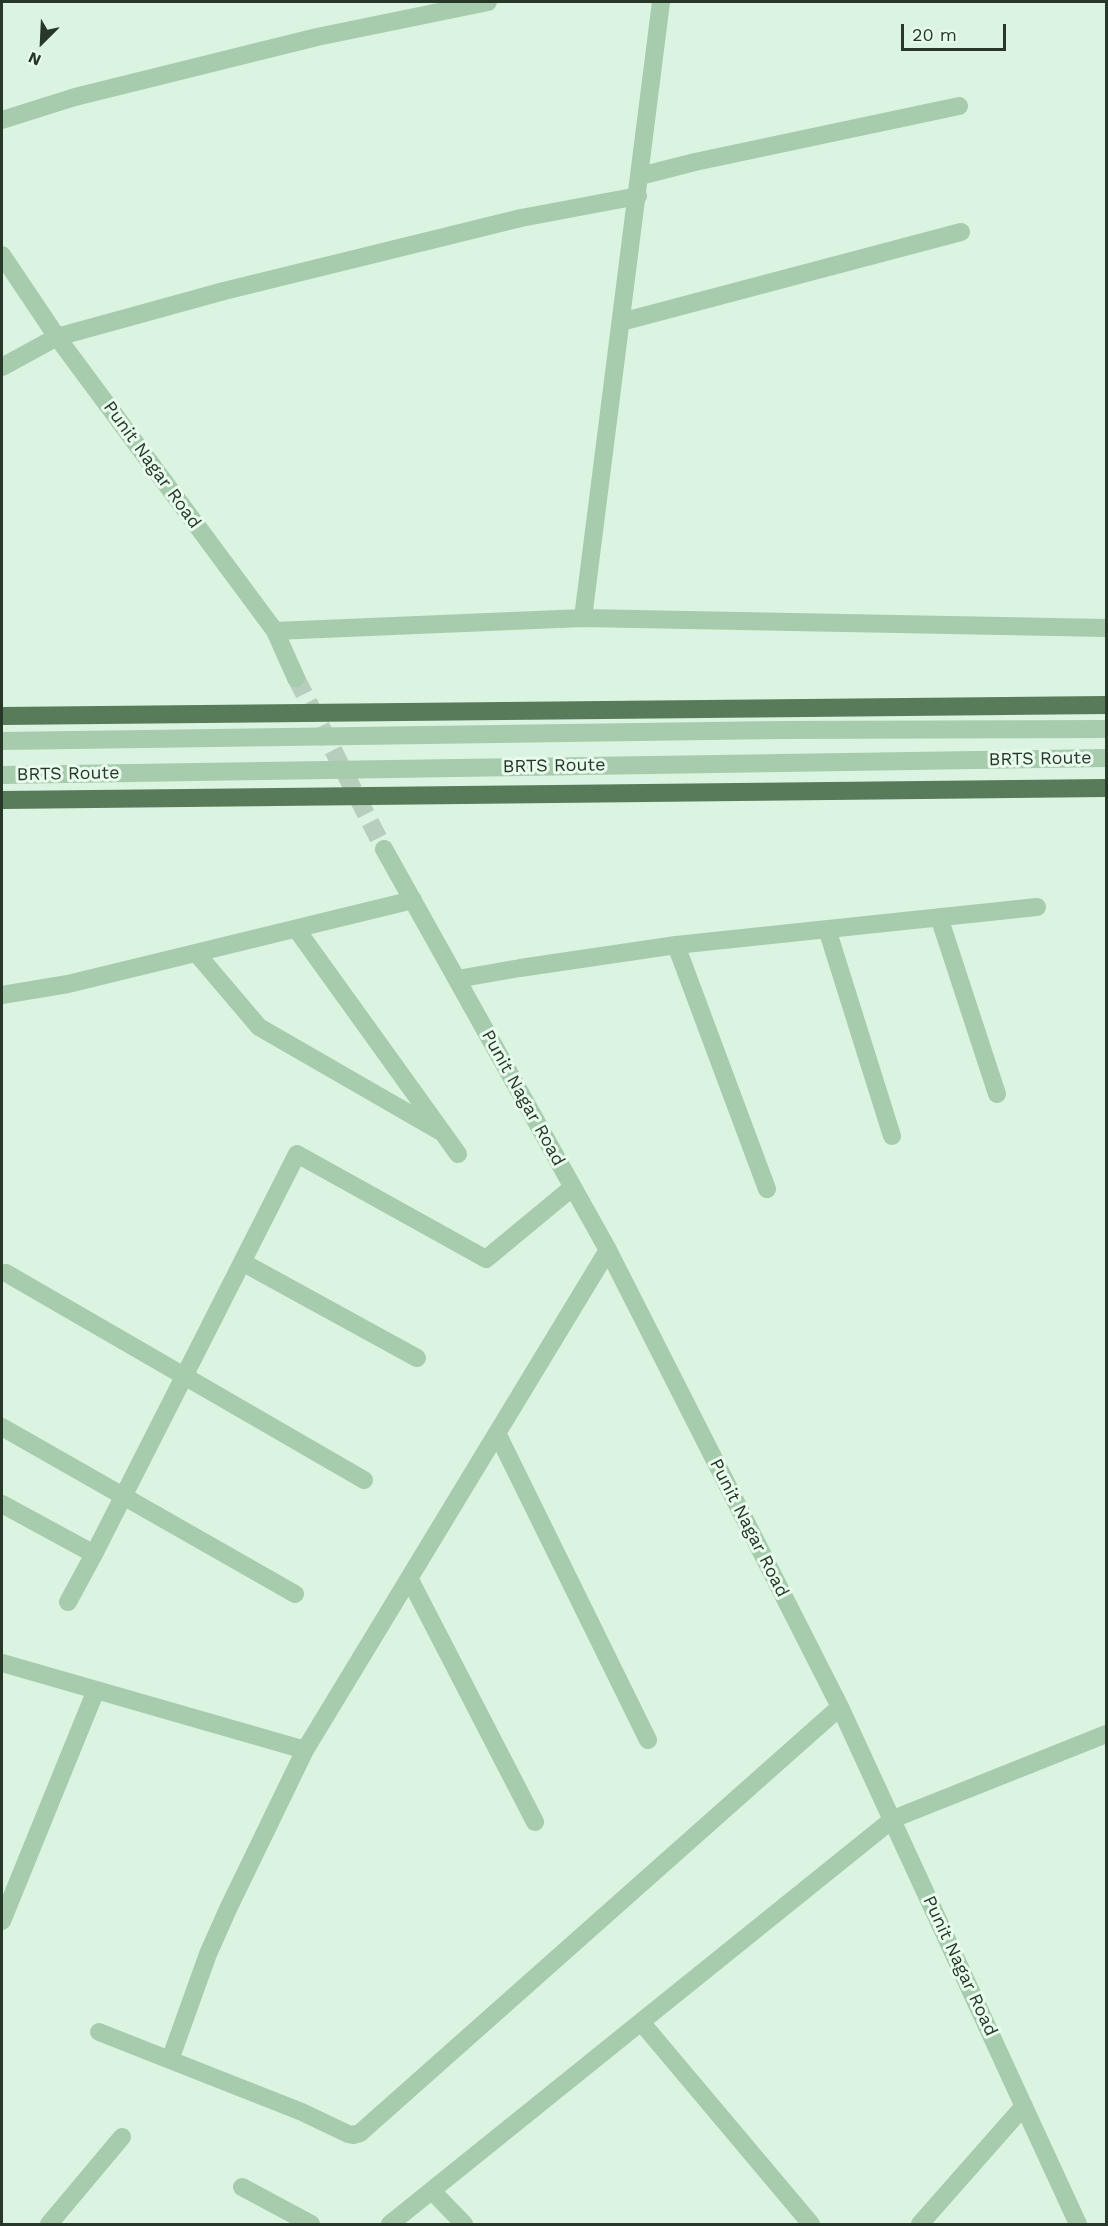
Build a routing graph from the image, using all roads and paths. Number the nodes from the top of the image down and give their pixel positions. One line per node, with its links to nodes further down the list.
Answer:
1 (488, 2): 4 (street)
2 (661, 2): 5 (street)
3 (959, 106): 5 (street)
4 (2, 120)
5 (640, 176): 6 (street)
6 (638, 196): 9 (street); 10 (street)
7 (961, 232): 9 (street)
8 (2, 255): 10 (street, Punit Nagar Road)
9 (621, 322): 12 (street)
10 (57, 337): 11 (street); 14 (street, Punit Nagar Road)
11 (2, 367)
12 (583, 618): 13 (street); 14 (street)
13 (1107, 628)
14 (274, 631): 15 (street, Punit Nagar Road)
15 (296, 678)
16 (1107, 705): 17 (main road)
17 (2, 716)
18 (1107, 729): 19 (street, BRTS Route)
19 (2, 741)
20 (1107, 758): 21 (street, BRTS Route)
21 (2, 775)
22 (1107, 788): 23 (main road)
23 (2, 800)
24 (384, 849): 25 (street, Punit Nagar Road)
25 (412, 900): 29 (street); 32 (street, Punit Nagar Road)
26 (1037, 907): 27 (street)
27 (939, 917): 28 (street); 34 (street)
28 (827, 929): 30 (street); 36 (street)
29 (297, 930): 31 (street); 35 (street)
30 (676, 945): 32 (street); 39 (street)
31 (196, 954): 33 (street); 35 (street)
32 (457, 980): 38 (street, Punit Nagar Road)
33 (2, 994)
34 (997, 1094)
35 (443, 1133): 37 (street)
36 (892, 1136)
37 (458, 1154)
38 (573, 1187): 40 (street, Punit Nagar Road); 41 (street)
39 (768, 1189)
40 (608, 1250): 46 (street); 56 (street, Punit Nagar Road)
41 (242, 1262): 43 (street); 44 (street)
42 (6, 1273): 44 (street)
43 (417, 1358)
44 (184, 1376): 47 (street); 48 (street)
45 (2, 1427): 48 (street)
46 (496, 1433): 51 (street); 58 (street)
47 (364, 1480)
48 (123, 1496): 50 (street); 52 (street)
49 (2, 1504): 50 (street)
50 (94, 1554): 53 (street)
51 (409, 1578): 59 (street); 61 (street)
52 (295, 1594)
53 (68, 1602)
54 (2, 1663): 55 (street)
55 (96, 1690): 59 (street); 62 (street)
56 (840, 1707): 60 (street, Punit Nagar Road); 65 (street)
57 (1107, 1734): 60 (street)
58 (648, 1740)
59 (305, 1750): 65 (street)
60 (892, 1820): 63 (street); 66 (street, Punit Nagar Road)
61 (535, 1822)
62 (2, 1921)
63 (641, 2022): 69 (street); 74 (street)
64 (99, 2032): 65 (street)
65 (170, 2060)
66 (1024, 2106): 75 (street); 76 (street, Punit Nagar Road)
67 (122, 2137): 70 (street)
68 (242, 2187): 71 (street)
69 (432, 2191): 72 (street); 73 (street)
70 (49, 2224)
71 (310, 2224)
72 (390, 2224)
73 (464, 2224)
74 (811, 2224)
75 (920, 2224)
76 (1078, 2224)

